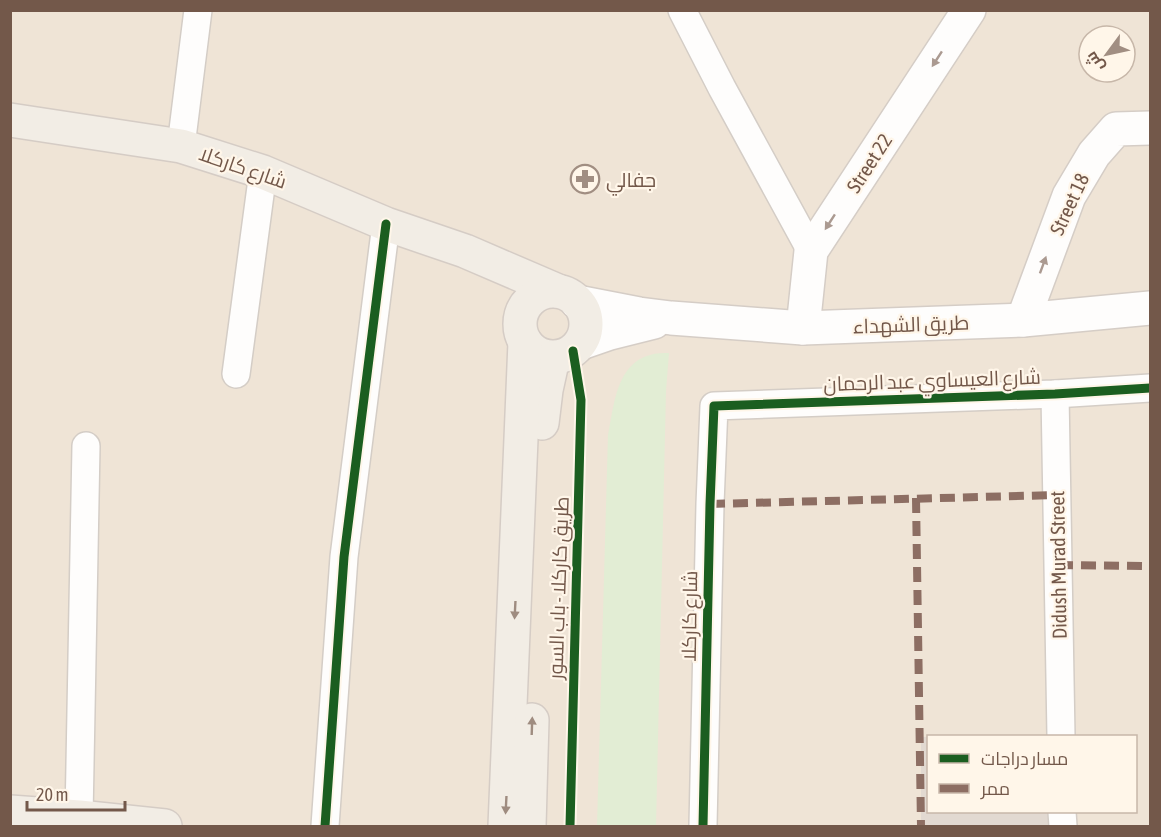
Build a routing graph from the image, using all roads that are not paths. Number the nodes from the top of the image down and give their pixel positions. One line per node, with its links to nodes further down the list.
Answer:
1 (198, 10): 6 (street)
2 (682, 10): 10 (street)
3 (969, 10): 10 (main road, Street 22, one-way to 10)
4 (10, 120): 6 (main road, شارع كاركلا)
5 (1150, 128): 14 (main road, Street 18, one-way to 5)
6 (181, 146): 7 (main road, شارع كاركلا)
7 (263, 172): 8 (main road, شارع كاركلا); 18 (street)
8 (386, 224): 9 (main road, شارع كاركلا); 27 (street)
9 (465, 251): 11 (main road, شارع كاركلا); 16 (main road)
10 (811, 251): 15 (main road, Street 22)
11 (568, 296): 13 (main road); 16 (main road); 17 (main road)
12 (1150, 308): 14 (main road, طريق الشهداء)
13 (670, 318): 15 (main road, طريق الشهداء); 17 (main road)
14 (1023, 320): 15 (main road, طريق الشهداء)
15 (803, 328)
16 (523, 337): 17 (main road); 28 (main road, one-way to 28)
17 (567, 350): 29 (main road, one-way to 17)
18 (236, 374)
19 (1150, 388): 20 (street, شارع العيساوي عبد الرحمان)
20 (1055, 394): 21 (street, شارع العيساوي عبد الرحمان); 23 (street, Didush Murad Street)
21 (714, 406): 30 (street, شارع كاركلا)
22 (86, 446): 25 (street)
23 (1061, 735)
24 (10, 812): 25 (main road)
25 (79, 817): 26 (main road)
26 (165, 826)
27 (326, 826)
28 (505, 826)
29 (529, 826)
30 (703, 826)

